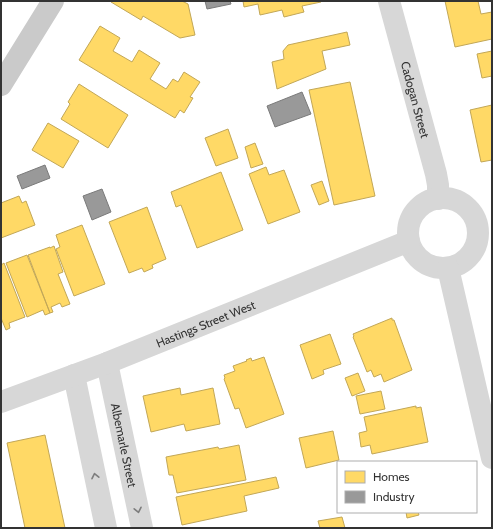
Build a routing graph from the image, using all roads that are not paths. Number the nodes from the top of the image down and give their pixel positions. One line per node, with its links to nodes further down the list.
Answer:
1 (53, 1): 3 (main road)
2 (389, 1): 4 (street, Cadogan Street)
3 (1, 85)
4 (438, 199): 5 (street); 6 (street)
5 (484, 224): 7 (street)
6 (409, 241): 7 (street); 8 (street, Hastings Street West)
7 (448, 268): 11 (street)
8 (107, 363): 9 (street, Hastings Street West); 13 (street, Albemarle Street, one-way to 13)
9 (74, 375): 10 (street, Hastings Street West); 12 (street, one-way to 9)
10 (1, 402)
11 (492, 458)
12 (106, 528)
13 (142, 528)

